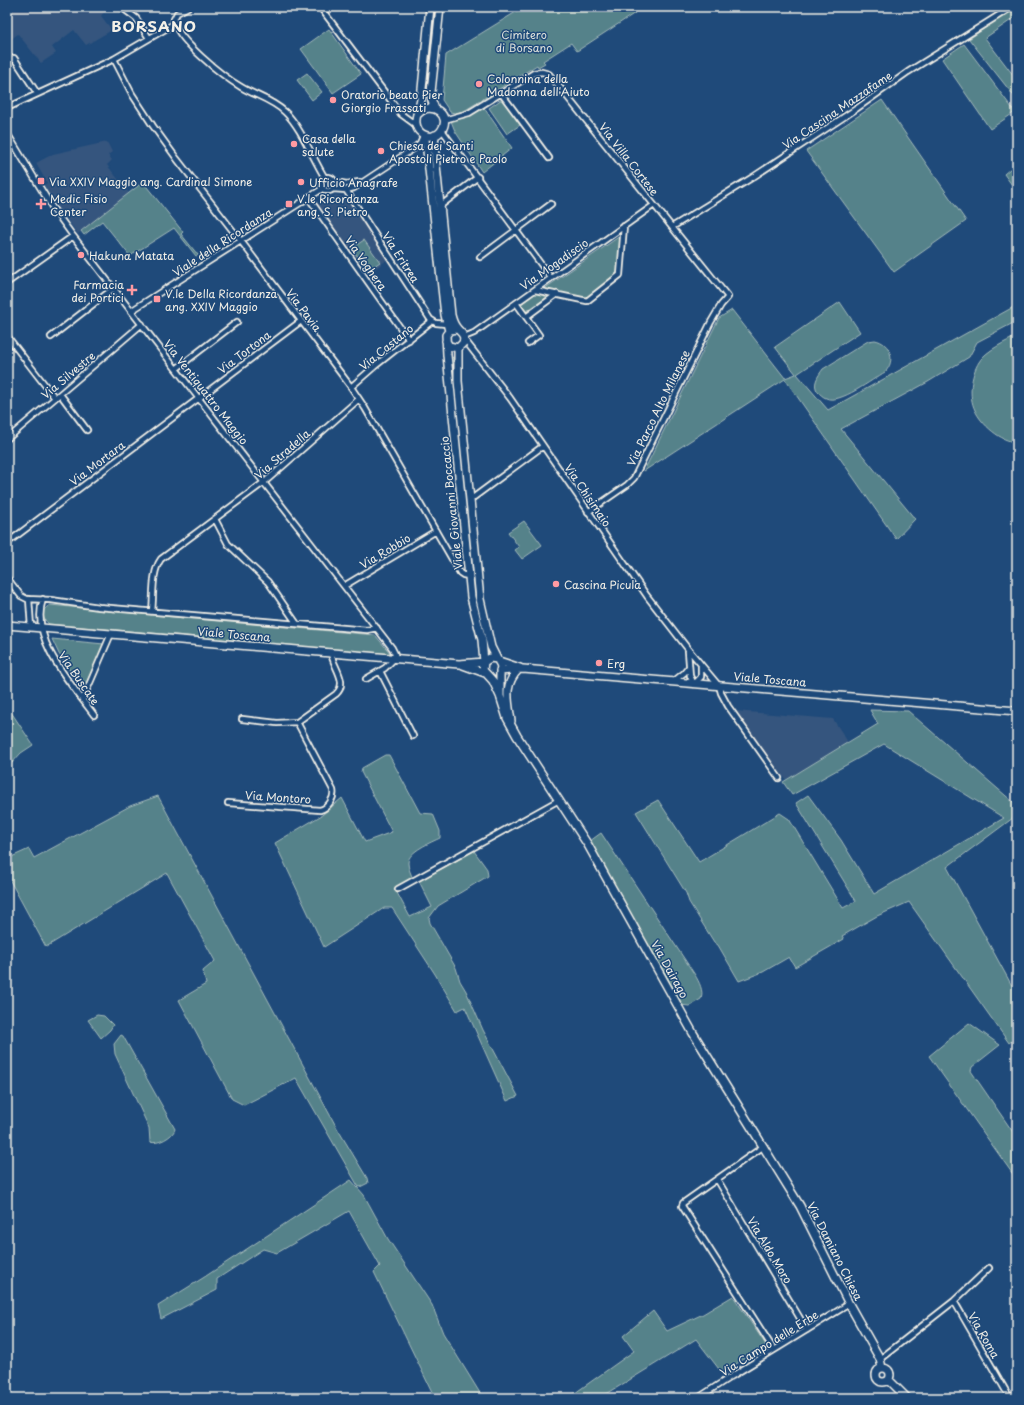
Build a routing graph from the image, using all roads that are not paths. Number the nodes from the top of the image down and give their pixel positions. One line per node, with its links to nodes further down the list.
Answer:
1 (121, 7): 8 (street)
2 (188, 7): 7 (street)
3 (320, 7): 17 (street)
4 (430, 7): 15 (street)
5 (440, 7): 14 (street)
6 (1012, 7): 35 (street, Via Cascina Mazzafame)
7 (174, 24): 8 (street); 24 (street)
8 (149, 38): 9 (street)
9 (114, 59): 11 (street); 38 (street, Via Pavia)
10 (7, 61): 11 (street)
11 (37, 93): 13 (street)
12 (501, 93): 16 (street, Via Villa Cortese); 22 (street); 32 (street, Via Villa Cortese)
13 (7, 108)
14 (435, 109): 15 (street); 16 (street)
15 (418, 114): 17 (street)
16 (444, 120): 18 (street)
17 (416, 125): 20 (street)
18 (442, 130): 21 (street); 23 (street)
19 (7, 133): 37 (street, Via Ventiquattro Maggio)
20 (424, 135): 21 (street); 26 (street); 53 (street)
21 (435, 135): 33 (street)
22 (549, 158)
23 (478, 177): 33 (street); 36 (street)
24 (325, 178): 25 (street); 27 (street)
25 (335, 182): 26 (street); 28 (street)
26 (361, 182): 29 (street)
27 (322, 189): 28 (street); 30 (street, Viale della Ricordanza)
28 (333, 189): 29 (street)
29 (346, 190): 50 (street, Via Eritrea)
30 (308, 197): 38 (street, Viale della Ricordanza); 58 (street, Via Voghera)
31 (551, 204): 36 (street)
32 (654, 205): 34 (street, Via Mogadiscio); 35 (street, Via Villa Cortese)
33 (440, 206): 54 (street)
34 (624, 226): 40 (street, Via Mogadiscio); 44 (street)
35 (672, 227): 45 (street, Via Villa Cortese)
36 (517, 230): 39 (street); 40 (street)
37 (73, 236): 41 (street); 42 (street, Via Ventiquattro Maggio)
38 (241, 240): 47 (street, Viale della Ricordanza); 49 (street, Via Pavia)
39 (480, 257)
40 (551, 278): 43 (street, Via Mogadiscio)
41 (7, 283)
42 (114, 288): 47 (street, Via Ventiquattro Maggio); 57 (street)
43 (535, 290): 44 (street); 46 (street, Via Mogadiscio)
44 (557, 294): 48 (street)
45 (728, 297): 73 (street, Via Parco Alto Milanese)
46 (516, 303): 48 (street); 60 (street, Via Mogadiscio)
47 (131, 311): 52 (street, Via Ventiquattro Maggio)
48 (526, 316): 61 (street)
49 (301, 321): 63 (street, Via Pavia); 66 (street, Via Tortona)
50 (432, 321): 53 (street); 58 (street, Via Castano)
51 (237, 322): 62 (street)
52 (142, 324): 62 (street, Via Ventiquattro Maggio); 64 (street, Via Silvestre)
53 (446, 324): 55 (street)
54 (457, 329): 55 (street); 60 (street)
55 (449, 331): 59 (street, Viale Giovanni Boccaccio)
56 (7, 336): 65 (street)
57 (51, 337)
58 (409, 340): 63 (street, Via Castano)
59 (446, 341): 60 (street); 77 (street, Viale Giovanni Boccaccio)
60 (462, 342): 70 (street, Via Chisimaio); 72 (street, Viale Giovanni Boccaccio)
61 (528, 343)
62 (176, 369): 66 (street, Via Ventiquattro Maggio)
63 (350, 387): 67 (street, Via Pavia)
64 (60, 394): 65 (street, Via Silvestre); 68 (street)
65 (55, 398): 69 (street, Via Silvestre)
66 (198, 398): 71 (street, Via Ventiquattro Maggio); 76 (street, Via Mortara)
67 (358, 399): 71 (street, Via Stradella); 75 (street, Via Pavia)
68 (87, 430)
69 (7, 439)
70 (543, 446): 72 (street); 73 (street, Via Chisimaio)
71 (264, 482): 74 (street, Via Stradella); 79 (street, Via Ventiquattro Maggio)
72 (470, 500): 92 (street, Viale Giovanni Boccaccio)
73 (588, 512): 89 (street, Via Chisimaio)
74 (215, 519): 82 (street, Via Stradella); 83 (street)
75 (436, 531): 77 (street, Via Pavia); 79 (street, Via Robbio)
76 (7, 543)
77 (469, 576): 93 (street, Viale Giovanni Boccaccio)
78 (7, 578): 80 (street)
79 (344, 586): 87 (street, Via Ventiquattro Maggio)
80 (29, 599): 81 (street, Viale Toscana); 85 (street)
81 (43, 599): 82 (street, Viale Toscana); 86 (street, Via Buscate)
82 (152, 611): 83 (street, Viale Toscana)
83 (297, 624): 87 (street, Viale Toscana)
84 (7, 625): 85 (street, Viale Toscana)
85 (31, 627): 86 (street, Viale Toscana)
86 (42, 628): 88 (street, Viale Toscana); 106 (street, Via Buscate)
87 (377, 628): 91 (street, Via Ventiquattro Maggio)
88 (111, 634): 90 (street, Viale Toscana); 106 (street)
89 (688, 649): 94 (street, Via Chisimaio); 96 (street, Via Chisimaio)
90 (331, 653): 91 (street, Viale Toscana); 110 (street)
91 (395, 658): 95 (street, Viale Toscana); 98 (street)
92 (498, 660): 93 (street); 97 (street, Viale Toscana); 99 (street)
93 (484, 662): 95 (street, Viale Toscana); 100 (street)
94 (690, 663): 102 (street); 103 (street, Via Chisimaio)
95 (459, 664): 100 (street, Viale Toscana)
96 (701, 665): 103 (street); 104 (street, Via Chisimaio)
97 (520, 669): 99 (street, Viale Toscana); 102 (street, Viale Toscana); 111 (street)
98 (380, 671): 101 (street); 112 (street)
99 (500, 671): 100 (street); 105 (street)
100 (486, 674): 105 (street)
101 (366, 679)
102 (674, 682): 103 (street, Viale Toscana)
103 (694, 684): 104 (street, Viale Toscana)
104 (719, 686): 107 (street, Viale Toscana); 113 (street, Via Chisimaio)
105 (500, 696): 111 (street, Via Dairago)
106 (83, 699): 108 (street, Via Buscate)
107 (1017, 711)
108 (94, 715)
109 (242, 719): 110 (street)
110 (297, 722): 115 (street, Via Montoro)
111 (513, 729): 114 (street, Via Dairago)
112 (413, 736)
113 (779, 778)
114 (559, 800): 116 (street); 117 (street, Via Dairago)
115 (228, 802)
116 (398, 889)
117 (764, 1146): 118 (street); 121 (street, Via Damiano Chiesa)
118 (716, 1179): 122 (street, Via Aldo Moro); 123 (street)
119 (989, 1268): 120 (street)
120 (954, 1301): 124 (street); 129 (street, Via Roma)
121 (849, 1304): 122 (street, Via Campo delle Erbe); 124 (street, Via Damiano Chiesa)
122 (807, 1330): 123 (street, Via Campo delle Erbe)
123 (774, 1350): 127 (street, Via Campo delle Erbe)
124 (880, 1359): 125 (street, Via Damiano Chiesa)
125 (882, 1368): 126 (street); 126 (street)
126 (890, 1380): 128 (street)
127 (698, 1398)
128 (907, 1398)
129 (1010, 1398)

